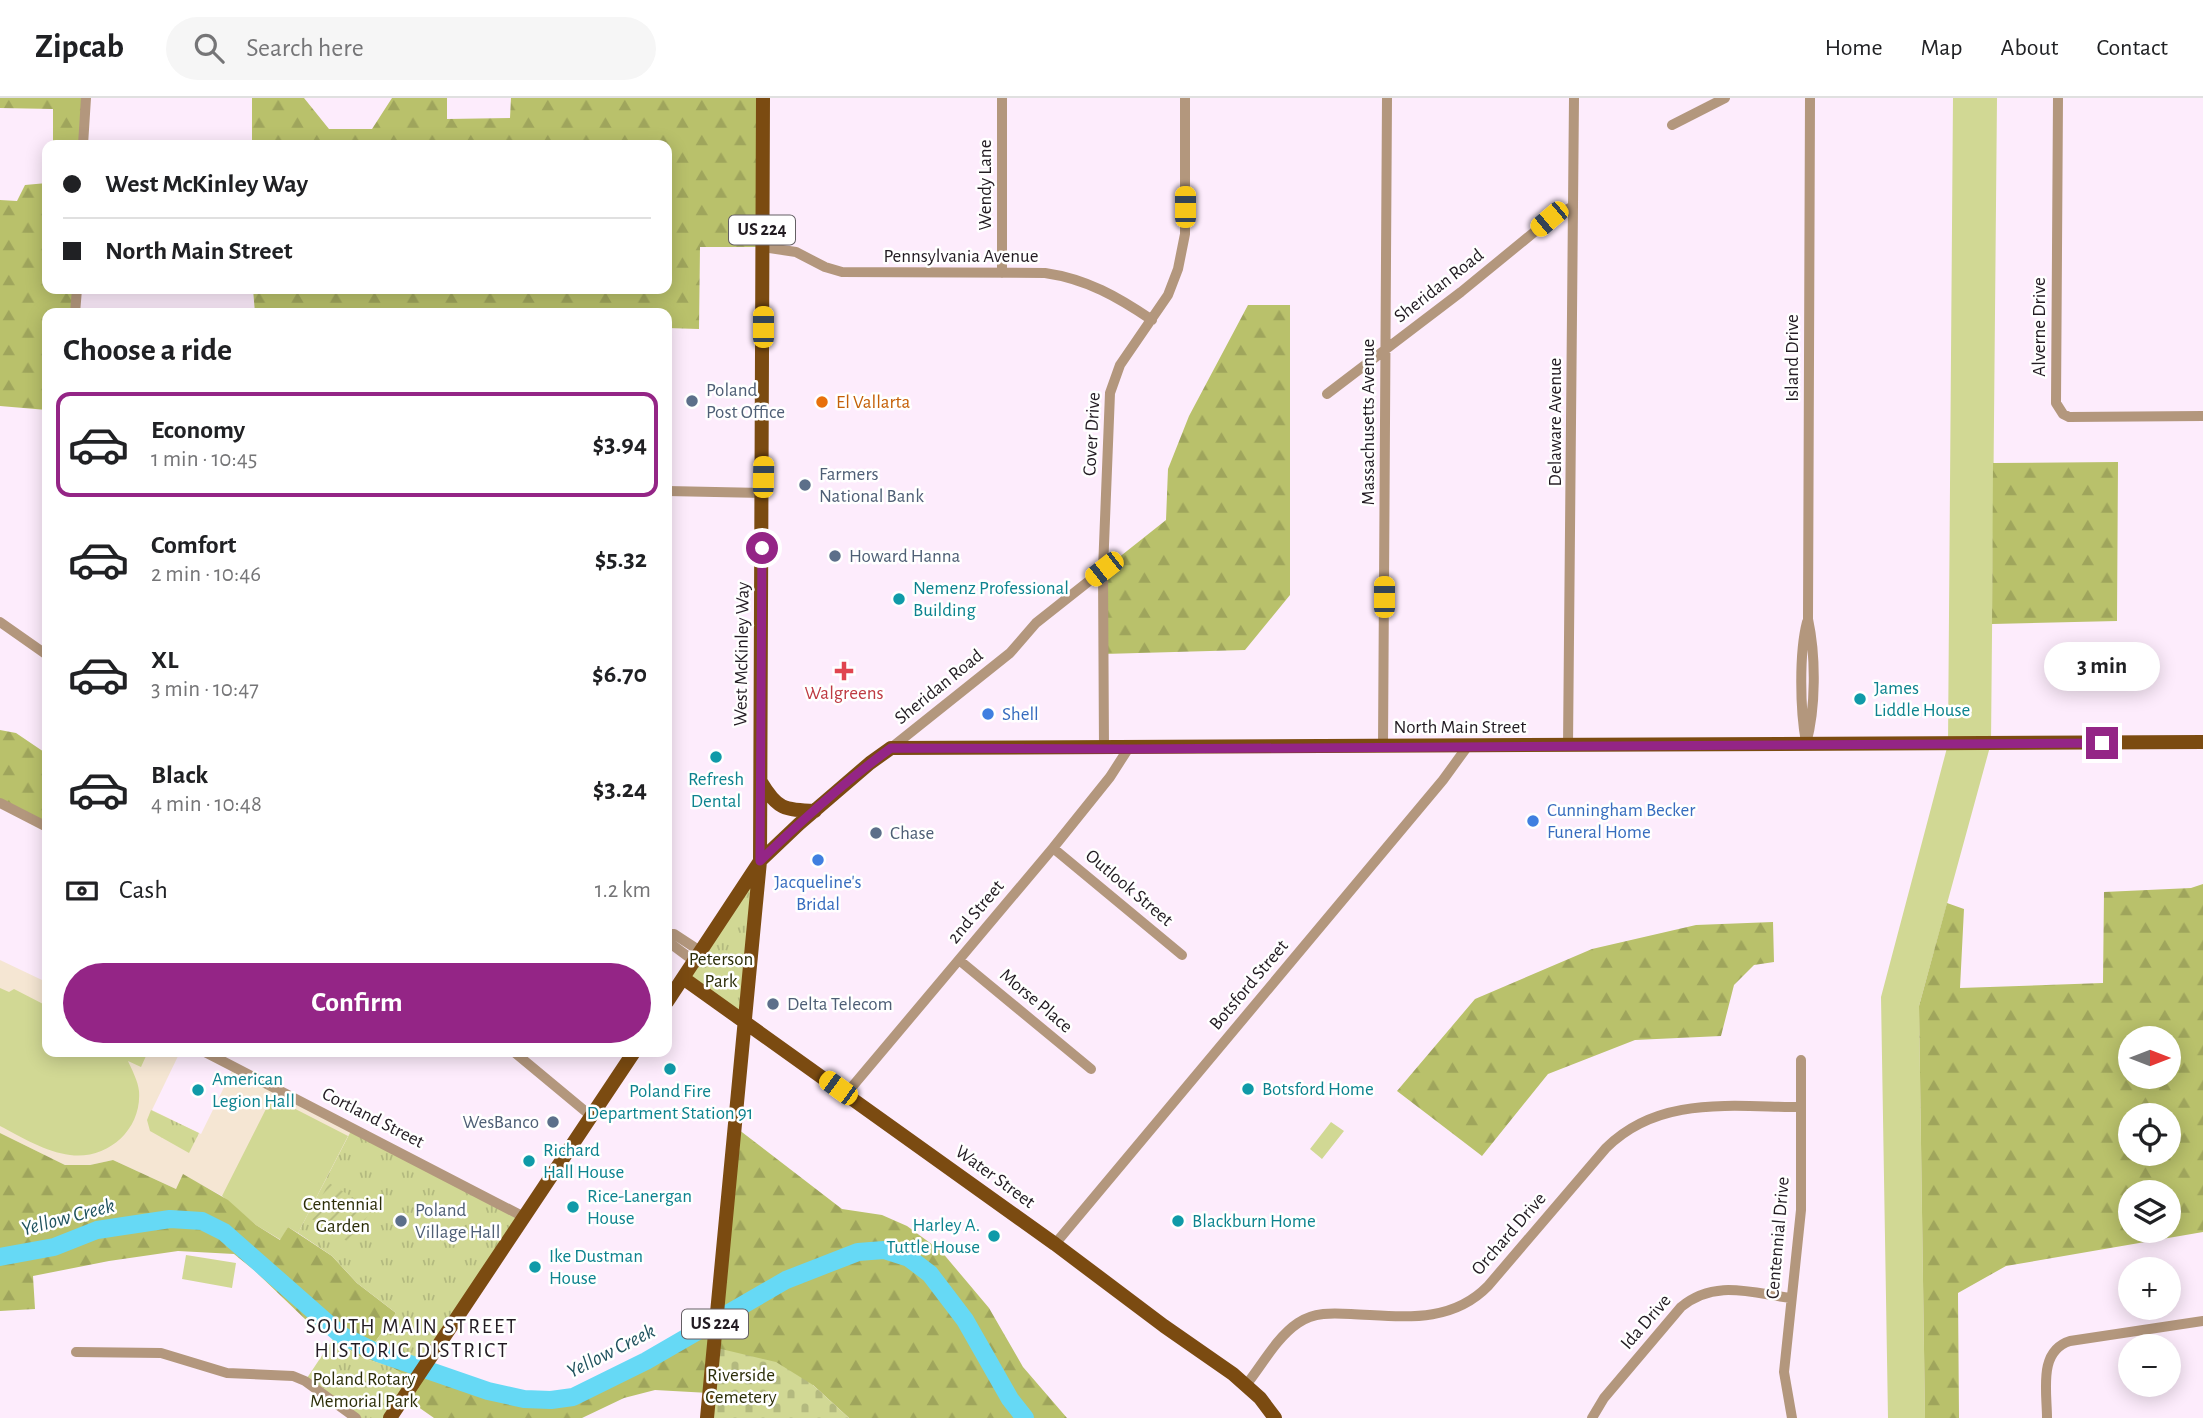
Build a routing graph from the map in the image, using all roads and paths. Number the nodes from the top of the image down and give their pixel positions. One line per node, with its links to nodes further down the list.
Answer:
1 (86, 98): 11 (street)
2 (763, 98): 13 (main road, US 224)
3 (1002, 98): 14 (street, Wendy Lane)
4 (1185, 98): 15 (street, Cover Drive)
5 (1387, 98): 16 (street, Massachusetts Avenue)
6 (1574, 98): 12 (street, Delaware Avenue)
7 (1725, 98): 10 (street)
8 (1810, 98): 25 (street, Island Drive)
9 (2058, 98): 18 (street, Alverne Drive)
10 (1672, 125)
11 (83, 140)
12 (1573, 206): 16 (street, Sheridan Road); 26 (street, Delaware Avenue)
13 (762, 247): 14 (street, Pennsylvania Avenue); 20 (main road, West McKinley Way / US 224)
14 (1002, 273): 15 (street, Pennsylvania Avenue)
15 (1152, 320): 21 (street, Cover Drive)
16 (1386, 349): 17 (street, Sheridan Road); 27 (street, Massachusetts Avenue)
17 (1327, 394)
18 (2203, 416)
19 (672, 491): 20 (street)
20 (763, 493): 32 (main road, West McKinley Way / US 224)
21 (1104, 569): 29 (street, Sheridan Road); 30 (street, Cover Drive)
22 (0, 622): 23 (street)
23 (42, 651)
24 (2203, 742): 25 (main road, North Main Street)
25 (1806, 744): 26 (main road, North Main Street)
26 (1568, 746): 28 (main road, North Main Street)
27 (1383, 747): 28 (main road, North Main Street); 31 (main road, North Main Street)
28 (1467, 747): 54 (street, Botsford Street)
29 (891, 748): 30 (main road, North Main Street); 34 (main road)
30 (1104, 749): 31 (main road, North Main Street)
31 (1128, 749): 36 (street, 2nd Street)
32 (760, 780): 34 (main road); 37 (main road, West McKinley Way / US 224)
33 (0, 803): 35 (street)
34 (815, 811): 37 (main road)
35 (42, 824)
36 (1053, 848): 39 (street, Outlook Street); 41 (street, 2nd Street)
37 (760, 861): 40 (main road); 44 (main road, US 224)
38 (672, 933): 40 (street)
39 (1182, 955)
40 (697, 956): 42 (main road)
41 (959, 960): 49 (street, Morse Place); 50 (street, 2nd Street)
42 (683, 978): 43 (main road); 44 (main road, Water Street)
43 (672, 994)
44 (744, 1021): 50 (main road, Water Street); 61 (main road, US 224)
45 (215, 1057): 53 (street, Cortland Street)
46 (520, 1057): 52 (street)
47 (631, 1057): 52 (main road)
48 (1801, 1060): 51 (street, Centennial Drive)
49 (1091, 1069)
50 (846, 1094): 54 (main road, Water Street)
51 (1801, 1107): 55 (street, Centennial Drive); 58 (street, Orchard Drive)
52 (591, 1116): 53 (main road)
53 (524, 1217): 60 (main road)
54 (1055, 1244): 58 (main road, Water Street)
55 (1791, 1298): 63 (street, Ida Drive); 64 (street, Centennial Drive)
56 (2203, 1321): 65 (street)
57 (76, 1352): 59 (street)
58 (1247, 1385): 62 (main road, Water Street)
59 (356, 1418)
60 (390, 1418)
61 (706, 1418)
62 (1275, 1418)
63 (1592, 1418)
64 (1792, 1418)
65 (2047, 1418)

